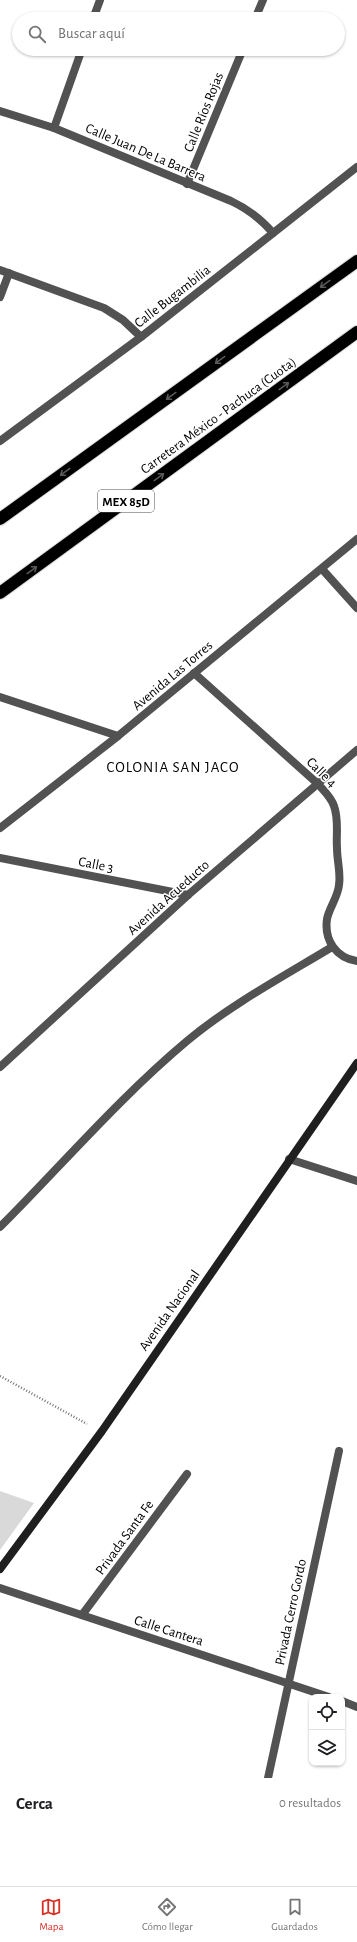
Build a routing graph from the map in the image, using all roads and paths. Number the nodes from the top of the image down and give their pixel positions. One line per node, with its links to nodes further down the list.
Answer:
1 (100, 0): 3 (street)
2 (263, 0): 4 (street)
3 (96, 12)
4 (258, 12)
5 (80, 56): 8 (street)
6 (240, 56): 10 (street, Calle Ríos Rojas)
7 (0, 111): 8 (street, Calle Juan De La Barrera)
8 (54, 128): 10 (street, Calle Juan De La Barrera)
9 (357, 167): 11 (street, Calle Bugambilia)
10 (188, 184): 11 (street, Calle Juan De La Barrera)
11 (273, 233): 17 (street, Calle Bugambilia)
12 (357, 261): 19 (highway, one-way to 19)
13 (0, 270): 14 (street)
14 (9, 273): 15 (street); 17 (street)
15 (0, 298)
16 (357, 332): 22 (highway, Carretera México - Pachuca (Cuota) / MEX 85D, one-way to 16)
17 (141, 337): 18 (street, Calle Bugambilia)
18 (0, 441)
19 (0, 519)
20 (357, 539): 21 (street, Avenida Las Torres)
21 (322, 569): 23 (street); 24 (street, Avenida Las Torres)
22 (0, 593)
23 (357, 608)
24 (194, 673): 26 (street, Avenida Las Torres); 28 (street, Calle 4)
25 (0, 696): 26 (street)
26 (118, 736): 29 (street, Avenida Las Torres)
27 (357, 750): 28 (street, Avenida Acueducto)
28 (318, 784): 31 (street, Avenida Acueducto); 32 (street, Calle 4)
29 (0, 828)
30 (0, 858): 31 (street, Calle 3)
31 (188, 895): 35 (street, Avenida Acueducto)
32 (332, 947): 33 (street); 38 (street)
33 (357, 961)
34 (357, 1063): 36 (main road, Avenida Nacional)
35 (0, 1067)
36 (289, 1159): 37 (street); 40 (main road, Avenida Nacional)
37 (357, 1182)
38 (0, 1227)
39 (0, 1376): 40 (path)
40 (102, 1431): 43 (main road, Avenida Nacional)
41 (339, 1452): 46 (street, Privada Cerro Gordo)
42 (187, 1474): 45 (street, Privada Santa Fe)
43 (0, 1569)
44 (0, 1588): 45 (street, Calle Cantera)
45 (82, 1615): 46 (street, Calle Cantera)
46 (288, 1683): 47 (street, Calle Cantera); 50 (street, Privada Cerro Gordo)
47 (320, 1694)
48 (345, 1702): 49 (street)
49 (357, 1706)
50 (268, 1778)

